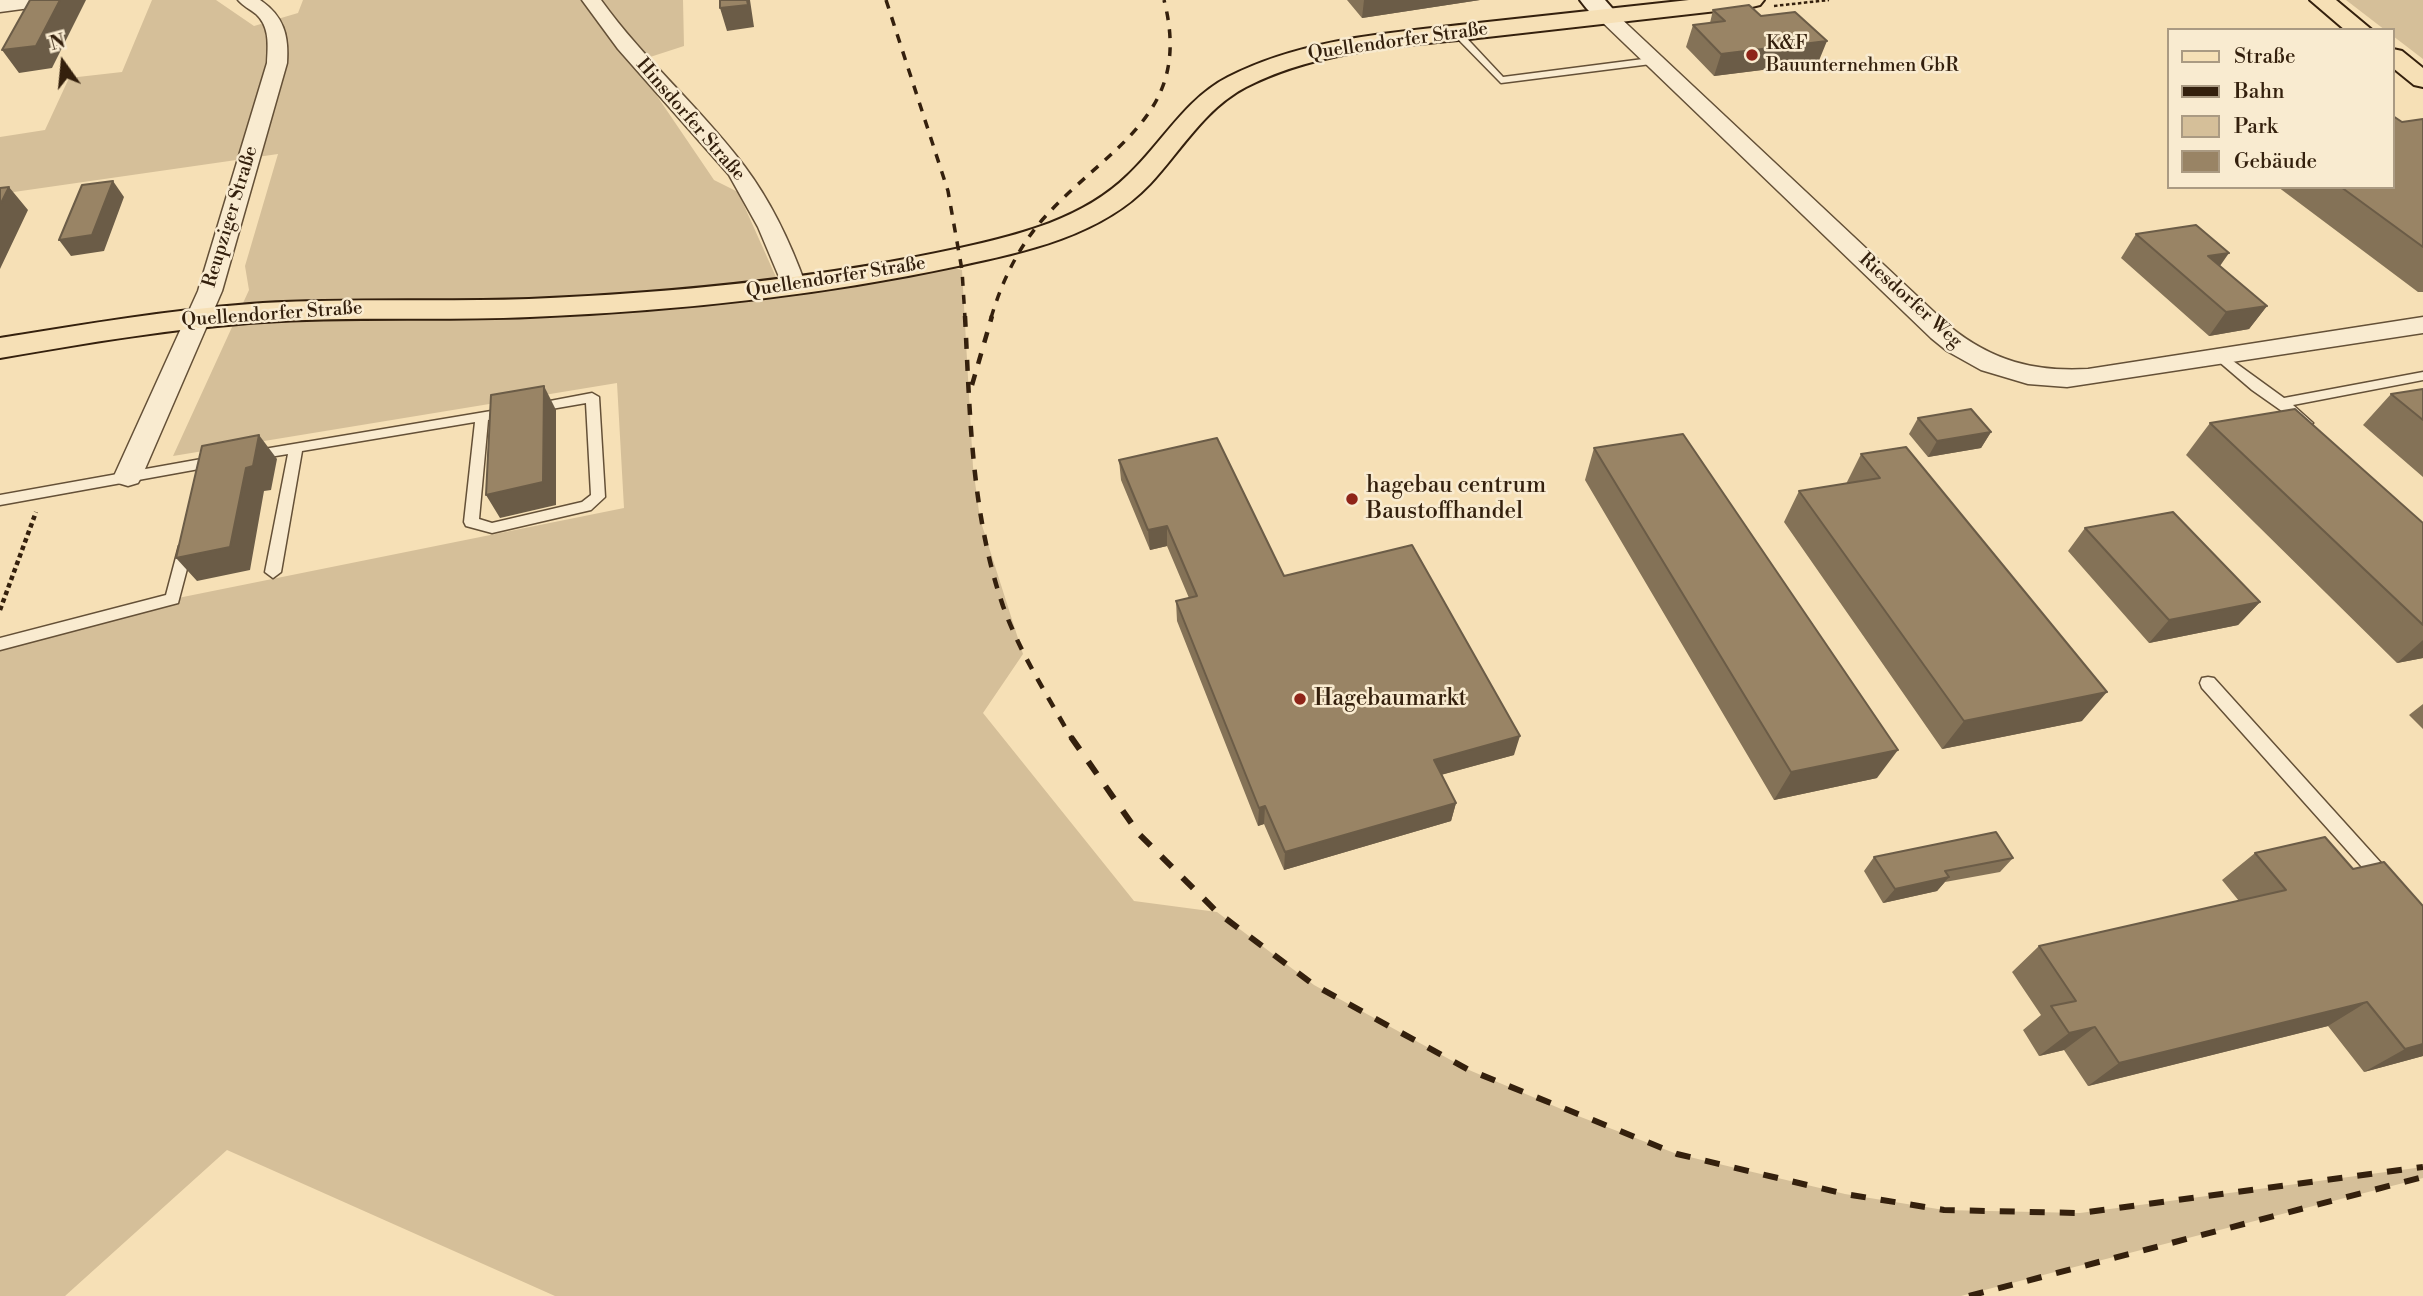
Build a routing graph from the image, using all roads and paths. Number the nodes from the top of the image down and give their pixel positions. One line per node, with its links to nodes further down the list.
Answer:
1 (45, 0): 6 (street)
2 (247, 0): 14 (street, Reupziger Straße)
3 (591, 0): 13 (street, Hinsdorfer Straße)
4 (2322, 0): 8 (main road)
5 (1737, 4): 7 (main road, Quellendorfer Straße)
6 (0, 6)
7 (1600, 8): 9 (main road, Quellendorfer Straße); 11 (street, Riesdorfer Weg)
8 (2357, 28)
9 (1456, 32): 11 (lane); 13 (main road, Quellendorfer Straße)
10 (2395, 58): 12 (main road)
11 (1651, 61): 17 (street, Riesdorfer Weg)
12 (2423, 79)
13 (794, 286): 14 (main road, Quellendorfer Straße)
14 (198, 319): 16 (main road, Quellendorfer Straße); 24 (street, Reupziger Straße)
15 (2423, 325): 17 (street, Riesdorfer Weg)
16 (0, 348)
17 (2222, 357): 19 (lane)
18 (2423, 376): 19 (lane)
19 (2282, 403): 21 (lane)
20 (482, 417): 20 (lane); 22 (lane)
21 (2312, 429)
22 (296, 447): 23 (lane); 29 (lane)
23 (220, 461): 24 (lane); 25 (lane)
24 (128, 476): 26 (lane)
25 (201, 488)
26 (44, 492): 27 (lane); 30 (path)
27 (0, 500)
28 (189, 537): 31 (lane)
29 (273, 572)
30 (0, 610)
31 (0, 644)
32 (2208, 683): 33 (lane)
33 (2396, 893)

